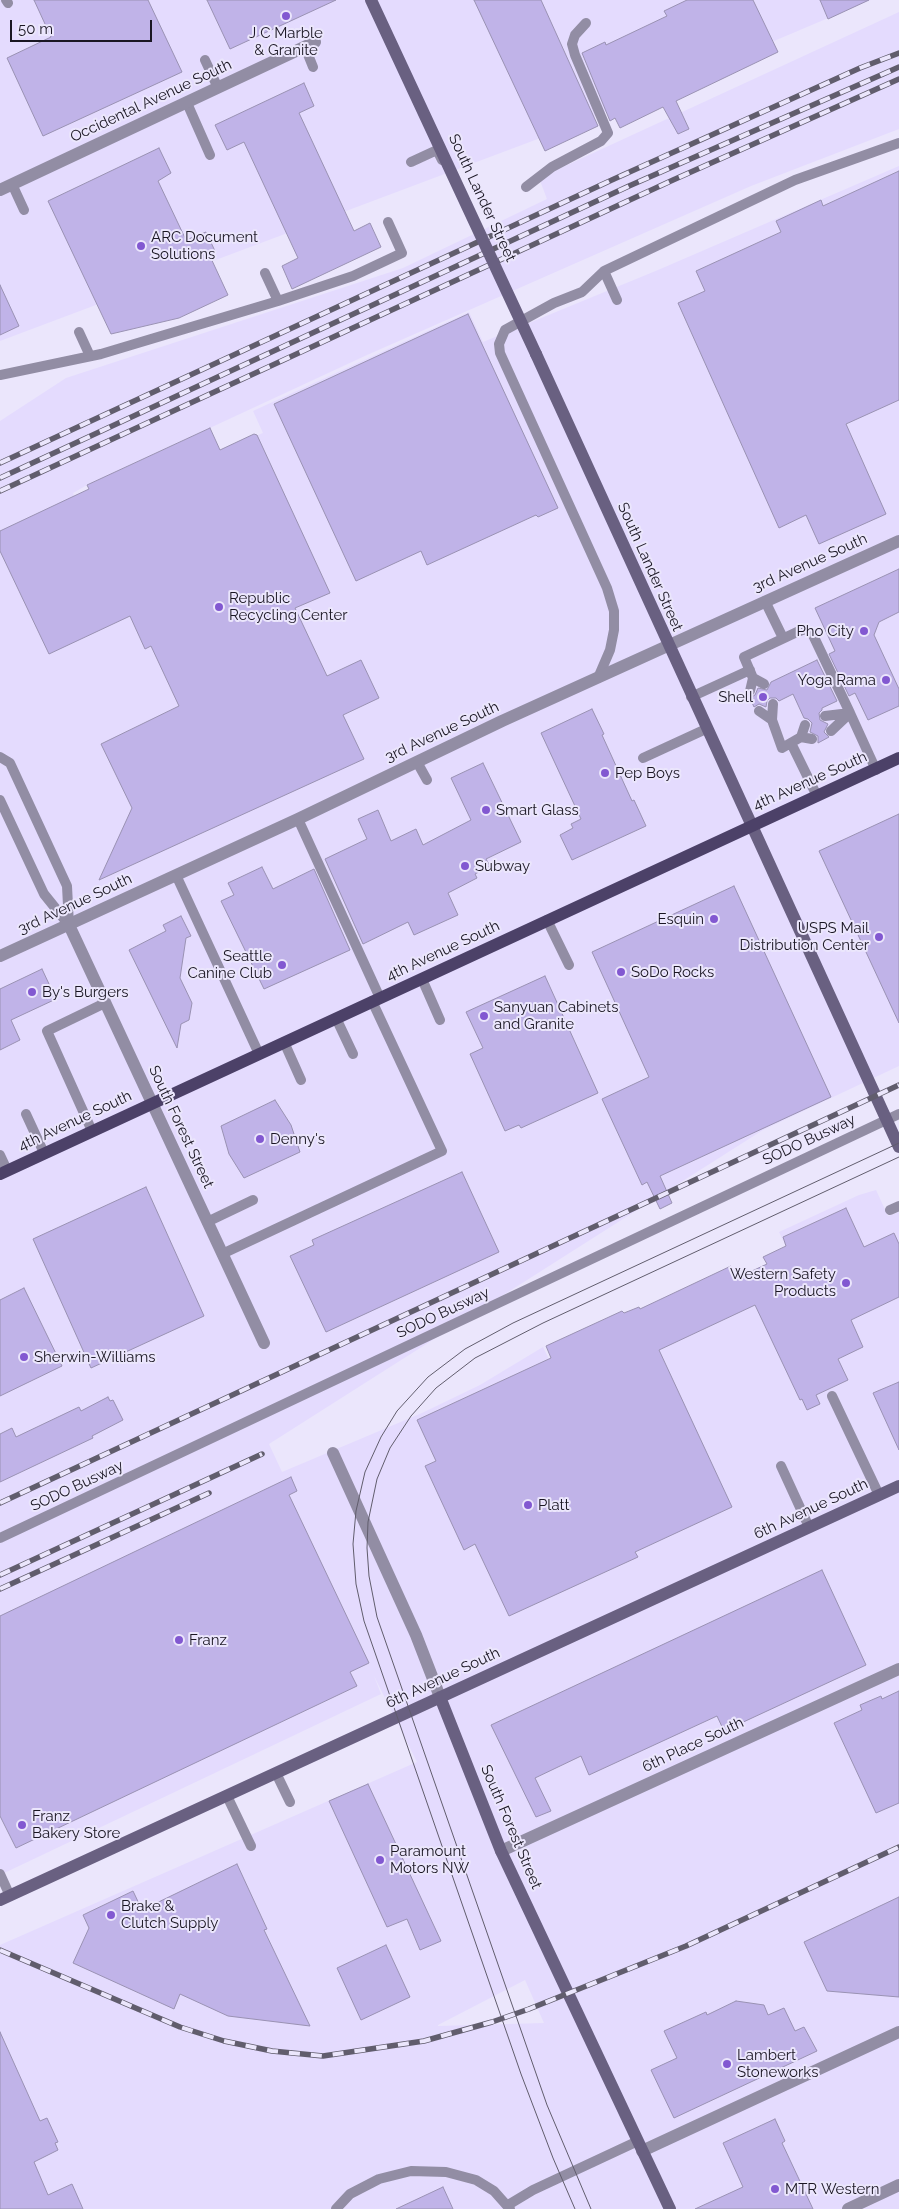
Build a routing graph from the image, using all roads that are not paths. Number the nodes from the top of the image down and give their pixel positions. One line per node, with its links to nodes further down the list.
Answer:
1 (371, 0): 29 (main road, South Lander Street, bridge)
2 (586, 23): 14 (lane)
3 (310, 45): 5 (lane); 6 (street, Occidental Avenue South)
4 (205, 60): 6 (lane)
5 (314, 67)
6 (218, 88): 7 (street, Occidental Avenue South)
7 (186, 102): 11 (lane); 13 (street, Occidental Avenue South)
8 (423, 119): 10 (lane)
9 (899, 143): 19 (lane)
10 (437, 150): 12 (lane); 16 (lane)
11 (210, 155)
12 (411, 162)
13 (12, 184): 15 (street, Occidental Avenue South); 17 (lane)
14 (526, 187)
15 (0, 190)
16 (464, 208)
17 (24, 210)
18 (388, 222): 21 (lane)
19 (604, 271): 22 (lane); 31 (lane)
20 (265, 273): 21 (lane)
21 (278, 300): 24 (lane)
22 (617, 300)
23 (79, 332): 24 (lane)
24 (90, 356): 25 (lane)
25 (0, 375)
26 (899, 541): 27 (street, 3rd Avenue South)
27 (765, 601): 28 (lane); 29 (street, 3rd Avenue South)
28 (782, 638): 30 (lane); 37 (lane)
29 (668, 647): 31 (street, 3rd Avenue South); 34 (main road, South Lander Street)
30 (752, 674): 32 (lane); 33 (lane); 34 (lane)
31 (598, 678): 49 (street, 3rd Avenue South)
32 (764, 684)
33 (750, 691)
34 (691, 697): 41 (main road, South Lander Street)
35 (773, 704): 39 (lane)
36 (759, 711): 39 (lane)
37 (850, 713): 38 (lane); 42 (lane); 50 (lane)
38 (825, 716)
39 (772, 720): 45 (lane)
40 (805, 725): 43 (lane)
41 (706, 729): 47 (lane); 55 (main road, South Lander Street)
42 (831, 731)
43 (801, 737): 44 (lane); 45 (lane)
44 (812, 740)
45 (791, 743): 52 (lane)
46 (0, 757): 58 (lane)
47 (643, 758)
48 (899, 758): 50 (main road, 4th Avenue South)
49 (417, 762): 51 (lane); 54 (street, 3rd Avenue South)
50 (876, 770): 52 (main road, 4th Avenue South)
51 (427, 780)
52 (817, 796): 55 (main road, 4th Avenue South)
53 (0, 800): 58 (lane)
54 (298, 819): 56 (street, 3rd Avenue South); 62 (lane)
55 (751, 826): 57 (main road, 4th Avenue South); 73 (main road, South Lander Street)
56 (176, 875): 58 (street, 3rd Avenue South); 67 (lane)
57 (547, 920): 60 (lane); 61 (main road, 4th Avenue South)
58 (69, 925): 59 (street, 3rd Avenue South); 63 (street, South Forest Street)
59 (0, 956)
60 (569, 964)
61 (422, 978): 62 (main road, 4th Avenue South); 65 (lane)
62 (376, 1000): 64 (main road, 4th Avenue South); 81 (lane)
63 (105, 1003): 70 (street, South Forest Street); 74 (lane)
64 (336, 1018): 66 (main road, 4th Avenue South); 68 (lane)
65 (440, 1020)
66 (284, 1042): 67 (main road, 4th Avenue South); 69 (lane)
67 (259, 1054): 70 (main road, 4th Avenue South)
68 (352, 1054)
69 (302, 1080)
70 (152, 1103): 74 (main road, 4th Avenue South); 80 (street, South Forest Street)
71 (26, 1114): 76 (lane)
72 (899, 1114): 73 (lane, SODO Busway)
73 (886, 1120): 75 (main road, South Lander Street); 89 (lane, SODO Busway)
74 (92, 1131): 76 (main road, 4th Avenue South)
75 (899, 1147)
76 (44, 1153): 78 (main road, 4th Avenue South)
77 (0, 1155): 78 (lane)
78 (4, 1172)
79 (252, 1200): 80 (lane)
80 (208, 1222): 81 (street, South Forest Street)
81 (222, 1254): 82 (street, South Forest Street)
82 (264, 1343)
83 (832, 1396): 87 (lane)
84 (333, 1453): 91 (street, South Forest Street)
85 (781, 1466): 88 (lane)
86 (899, 1486): 87 (main road, 6th Avenue South)
87 (879, 1495): 88 (main road, 6th Avenue South)
88 (810, 1527): 91 (main road, 6th Avenue South)
89 (0, 1538)
90 (899, 1669): 96 (street, 6th Place South)
91 (440, 1697): 92 (main road, 6th Avenue South); 96 (main road, South Forest Street)
92 (276, 1773): 93 (main road, 6th Avenue South); 94 (lane)
93 (227, 1796): 95 (lane); 98 (main road, 6th Avenue South)
94 (290, 1802)
95 (251, 1846)
96 (501, 1851): 100 (main road, South Forest Street)
97 (0, 1874): 98 (lane)
98 (5, 1898)
99 (899, 2032): 100 (street)
100 (640, 2146): 102 (lane); 104 (main road, South Forest Street)
101 (899, 2185): 105 (street)
102 (509, 2207): 103 (lane)
103 (336, 2209)
104 (670, 2209)
105 (848, 2209)

